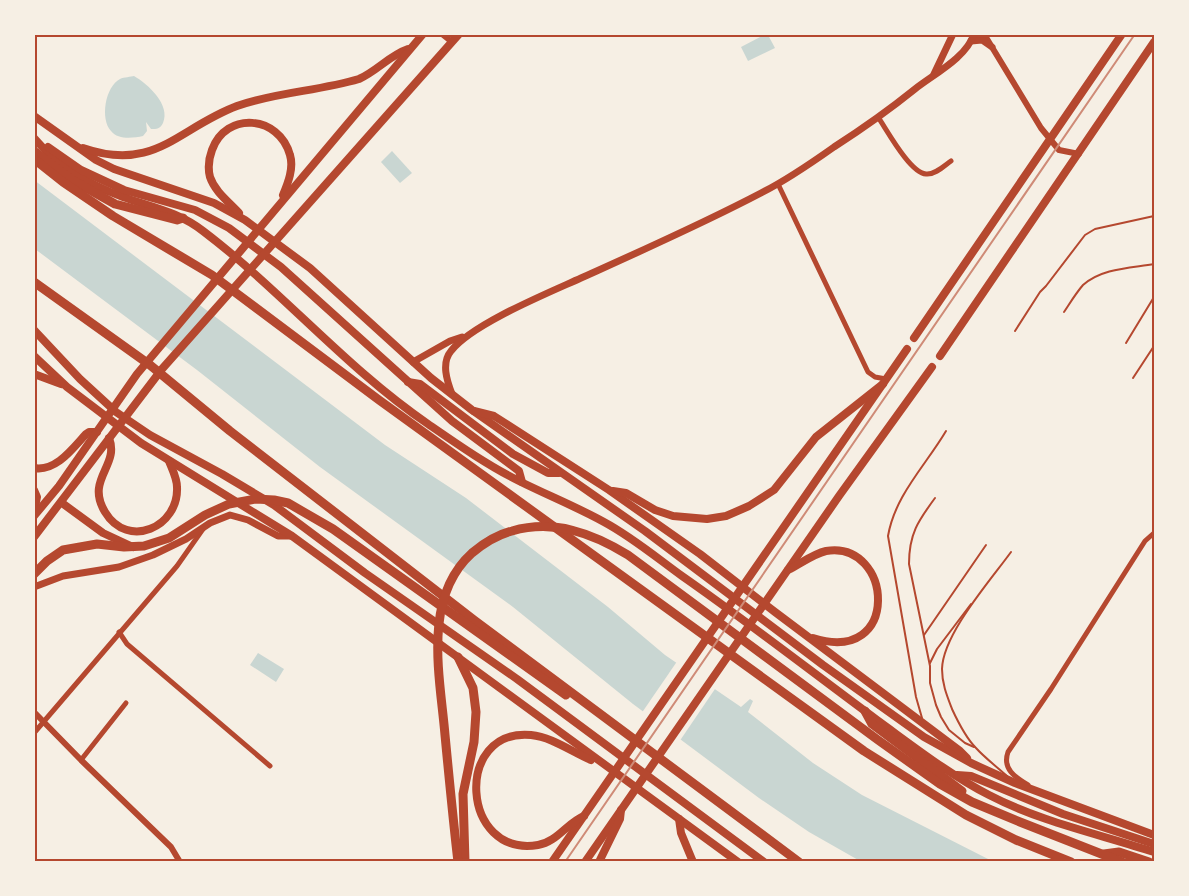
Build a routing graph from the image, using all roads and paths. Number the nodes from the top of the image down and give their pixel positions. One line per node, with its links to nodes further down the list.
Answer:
1 (423, 34): 11 (highway)
2 (442, 34): 8 (street)
3 (459, 34): 8 (highway)
4 (953, 34): 12 (main road)
5 (984, 34): 10 (street)
6 (1122, 34): 16 (main road)
7 (973, 38): 10 (main road); 12 (main road)
8 (452, 42): 51 (highway)
9 (1155, 42): 19 (main road)
10 (992, 47): 16 (street)
11 (411, 48): 17 (highway); 23 (highway)
12 (934, 74): 14 (main road)
13 (34, 116): 17 (highway)
14 (878, 117): 21 (street); 22 (main road)
15 (34, 138): 25 (highway); 44 (highway)
16 (1050, 139): 19 (street); 34 (main road)
17 (74, 145): 26 (highway)
18 (34, 152): 25 (highway)
19 (1079, 154): 39 (main road)
20 (34, 159): 112 (highway)
21 (951, 161)
22 (778, 184): 33 (main road); 45 (street)
23 (279, 205): 26 (highway); 49 (highway)
24 (1155, 216): 31 (lane)
25 (183, 218): 55 (highway)
26 (245, 220): 40 (highway)
27 (1155, 264): 30 (lane)
28 (34, 282): 77 (highway)
29 (1155, 297): 35 (lane)
30 (1064, 312)
31 (1015, 331)
32 (36, 334): 110 (highway)
33 (465, 337): 40 (main road); 47 (main road)
34 (914, 338)
35 (1126, 343)
36 (1155, 346): 43 (lane)
37 (907, 349): 45 (main road)
38 (34, 356): 46 (highway)
39 (940, 356)
40 (413, 362): 47 (highway)
41 (932, 367): 68 (main road)
42 (34, 374): 46 (highway)
43 (1132, 378)
44 (408, 382): 54 (highway); 55 (highway)
45 (884, 382): 57 (highway); 94 (main road)
46 (67, 387): 52 (highway)
47 (452, 394): 48 (highway)
48 (472, 410): 54 (highway); 57 (highway)
49 (98, 430): 53 (highway); 60 (highway)
50 (946, 431): 82 (lane)
51 (110, 436): 52 (highway); 59 (highway)
52 (168, 460): 63 (highway)
53 (34, 468)
54 (560, 472): 87 (highway)
55 (522, 482): 79 (highway)
56 (34, 490): 60 (highway)
57 (609, 490): 74 (highway)
58 (935, 498): 73 (lane)
59 (62, 503): 64 (highway); 66 (highway)
60 (34, 514)
61 (204, 528): 63 (main road); 70 (main road); 72 (street)
62 (1155, 533): 91 (street)
63 (292, 536): 75 (highway)
64 (34, 537)
65 (986, 545): 73 (lane)
66 (133, 547): 69 (highway); 77 (highway)
67 (1011, 552): 71 (lane)
68 (788, 570): 74 (highway); 93 (main road)
69 (34, 574)
70 (34, 587)
71 (978, 596): 76 (lane); 84 (lane)
72 (119, 632): 81 (street); 88 (street)
73 (924, 635): 76 (lane)
74 (807, 637): 82 (highway)
75 (458, 657): 86 (highway); 103 (highway)
76 (930, 666): 84 (lane)
77 (585, 702): 111 (highway)
78 (126, 703): 85 (street)
79 (865, 711): 89 (highway); 92 (highway)
80 (34, 712): 81 (street)
81 (44, 722): 83 (street); 85 (street)
82 (928, 728): 87 (highway)
83 (34, 733)
84 (975, 748): 90 (lane)
85 (81, 760): 101 (street)
86 (597, 760): 94 (highway); 95 (highway)
87 (971, 764): 90 (highway)
88 (270, 766)
89 (956, 775): 97 (highway); 99 (highway)
90 (1015, 783): 91 (highway)
91 (1043, 793): 96 (highway)
92 (972, 802): 100 (highway); 102 (highway)
93 (623, 808): 105 (main road); 106 (highway)
94 (584, 816): 104 (main road)
95 (679, 819): 98 (highway); 109 (highway)
96 (1155, 835)
97 (1155, 844)
98 (687, 847): 107 (highway); 108 (highway)
99 (1155, 852)
100 (1102, 854): 113 (highway); 114 (highway)
101 (178, 860)
102 (458, 861)
103 (465, 861)
104 (552, 861)
105 (585, 861)
106 (599, 861)
107 (693, 861)
108 (700, 861)
109 (738, 861)
110 (764, 861)
111 (799, 861)
112 (1071, 861)
113 (1122, 861)
114 (1149, 861)

